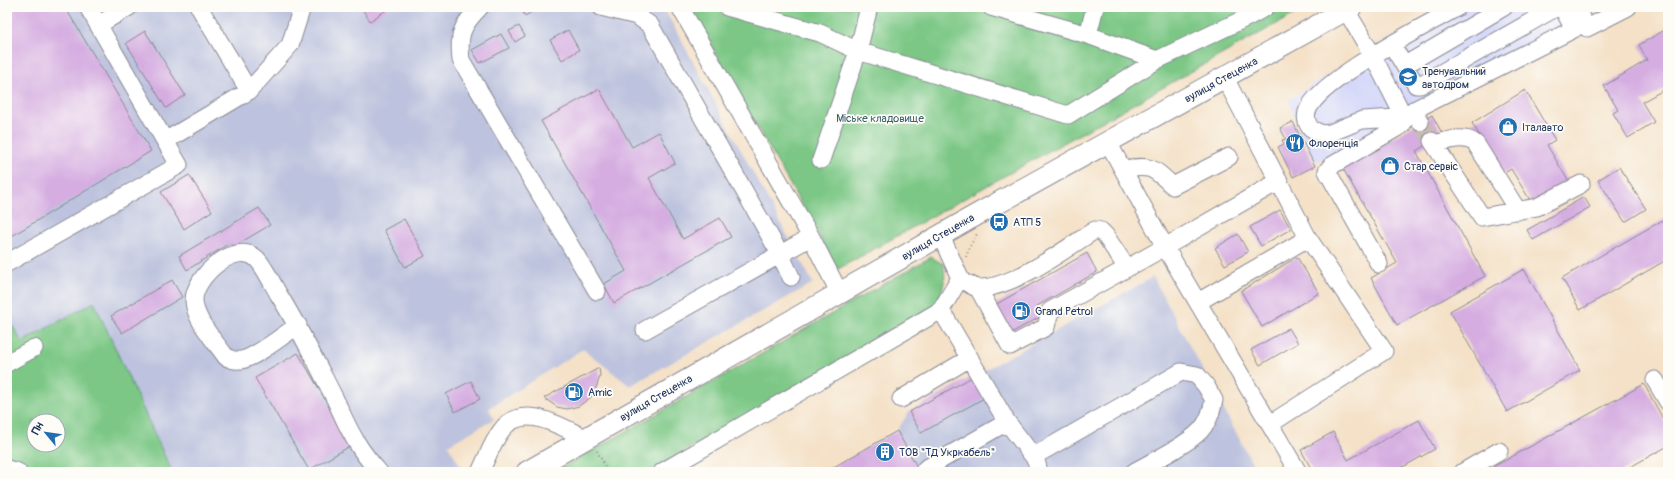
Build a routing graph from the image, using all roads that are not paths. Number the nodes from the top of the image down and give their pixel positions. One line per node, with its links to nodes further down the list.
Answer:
1 (88, 7): 18 (lane)
2 (129, 7): 18 (lane)
3 (199, 7): 26 (lane)
4 (302, 7): 26 (lane)
5 (480, 7): 47 (lane)
6 (601, 7): 40 (lane)
7 (680, 7): 37 (lane)
8 (727, 7): 21 (lane)
9 (869, 7): 21 (lane)
10 (991, 7): 19 (lane)
11 (1095, 7): 19 (lane)
12 (1266, 7): 23 (lane)
13 (1458, 7): 20 (lane)
14 (1504, 7): 24 (lane)
15 (1628, 7): 17 (lane)
16 (1349, 8): 22 (lane); 25 (main road, вулиця Стеценка)
17 (1566, 8): 24 (lane); 27 (lane)
18 (98, 24): 28 (lane)
19 (1088, 35): 23 (lane)
20 (1392, 45): 22 (lane); 24 (lane)
21 (858, 51): 23 (lane); 31 (lane)
22 (1373, 56): 27 (lane); 27 (lane)
23 (1157, 60)
24 (1404, 65)
25 (1225, 78): 29 (main road, вулиця Стеценка); 33 (lane)
26 (249, 91): 28 (lane)
27 (1412, 116): 42 (lane)
28 (165, 141): 41 (lane)
29 (1108, 142): 32 (lane); 36 (main road, вулиця Стеценка)
30 (1229, 157): 32 (lane)
31 (821, 160)
32 (1123, 169): 39 (lane)
33 (1279, 181): 38 (lane); 39 (lane)
34 (1581, 184): 35 (lane)
35 (1518, 211): 35 (lane)
36 (940, 236): 45 (lane); 48 (main road, вулиця Стеценка)
37 (811, 237): 40 (lane); 48 (lane)
38 (1308, 238): 49 (lane); 60 (lane)
39 (1165, 247): 43 (lane); 49 (lane)
40 (780, 254): 44 (lane); 52 (lane)
41 (7, 263)
42 (1379, 264)
43 (1128, 268): 46 (lane); 46 (lane)
44 (791, 277)
45 (960, 278): 46 (lane); 50 (lane)
46 (978, 288)
47 (597, 291)
48 (840, 294): 61 (main road, вулиця Стеценка)
49 (1198, 302): 60 (lane)
50 (942, 310): 54 (lane); 70 (lane)
51 (298, 325): 51 (lane); 67 (lane)
52 (645, 330)
53 (34, 348): 55 (lane)
54 (970, 358): 57 (lane); 59 (lane)
55 (7, 364)
56 (1655, 380): 58 (lane)
57 (901, 399)
58 (1668, 402)
59 (1007, 422): 63 (lane); 65 (lane)
60 (1270, 424): 73 (lane)
61 (590, 444): 68 (lane); 69 (main road, вулиця Стеценка)
62 (1499, 451): 74 (lane)
63 (1034, 456): 71 (lane); 72 (lane)
64 (7, 469): 66 (lane)
65 (925, 469)
66 (18, 472)
67 (379, 472)
68 (480, 472)
69 (526, 472)
70 (662, 472)
71 (1039, 472)
72 (1134, 472)
73 (1298, 472)
74 (1463, 472)

